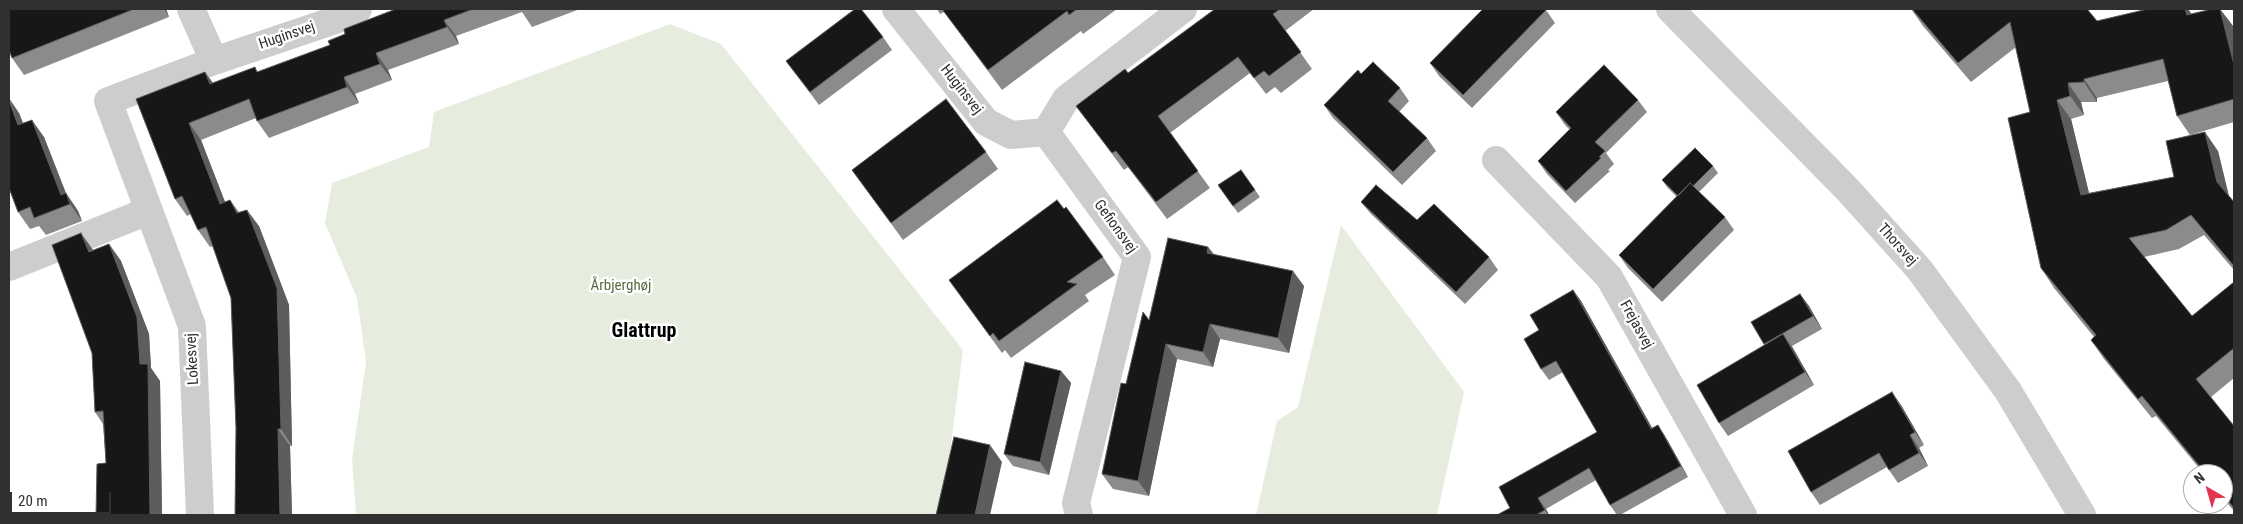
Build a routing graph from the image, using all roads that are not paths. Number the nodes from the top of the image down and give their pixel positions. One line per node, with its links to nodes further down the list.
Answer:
1 (191, 9): 6 (street)
2 (358, 9): 6 (street, Huginsvej)
3 (896, 9): 8 (street, Huginsvej)
4 (1183, 9): 8 (street)
5 (1670, 9): 15 (street, Thorsvej)
6 (214, 61): 7 (street, Huginsvej)
7 (108, 102): 10 (street, Lokesvej)
8 (1046, 132): 13 (street, Gefionsvej)
9 (1496, 160): 14 (street, Frejasvej)
10 (148, 211): 11 (street); 12 (street, Lokesvej)
11 (9, 267)
12 (200, 515)
13 (1079, 515)
14 (1743, 515)
15 (2082, 515)

